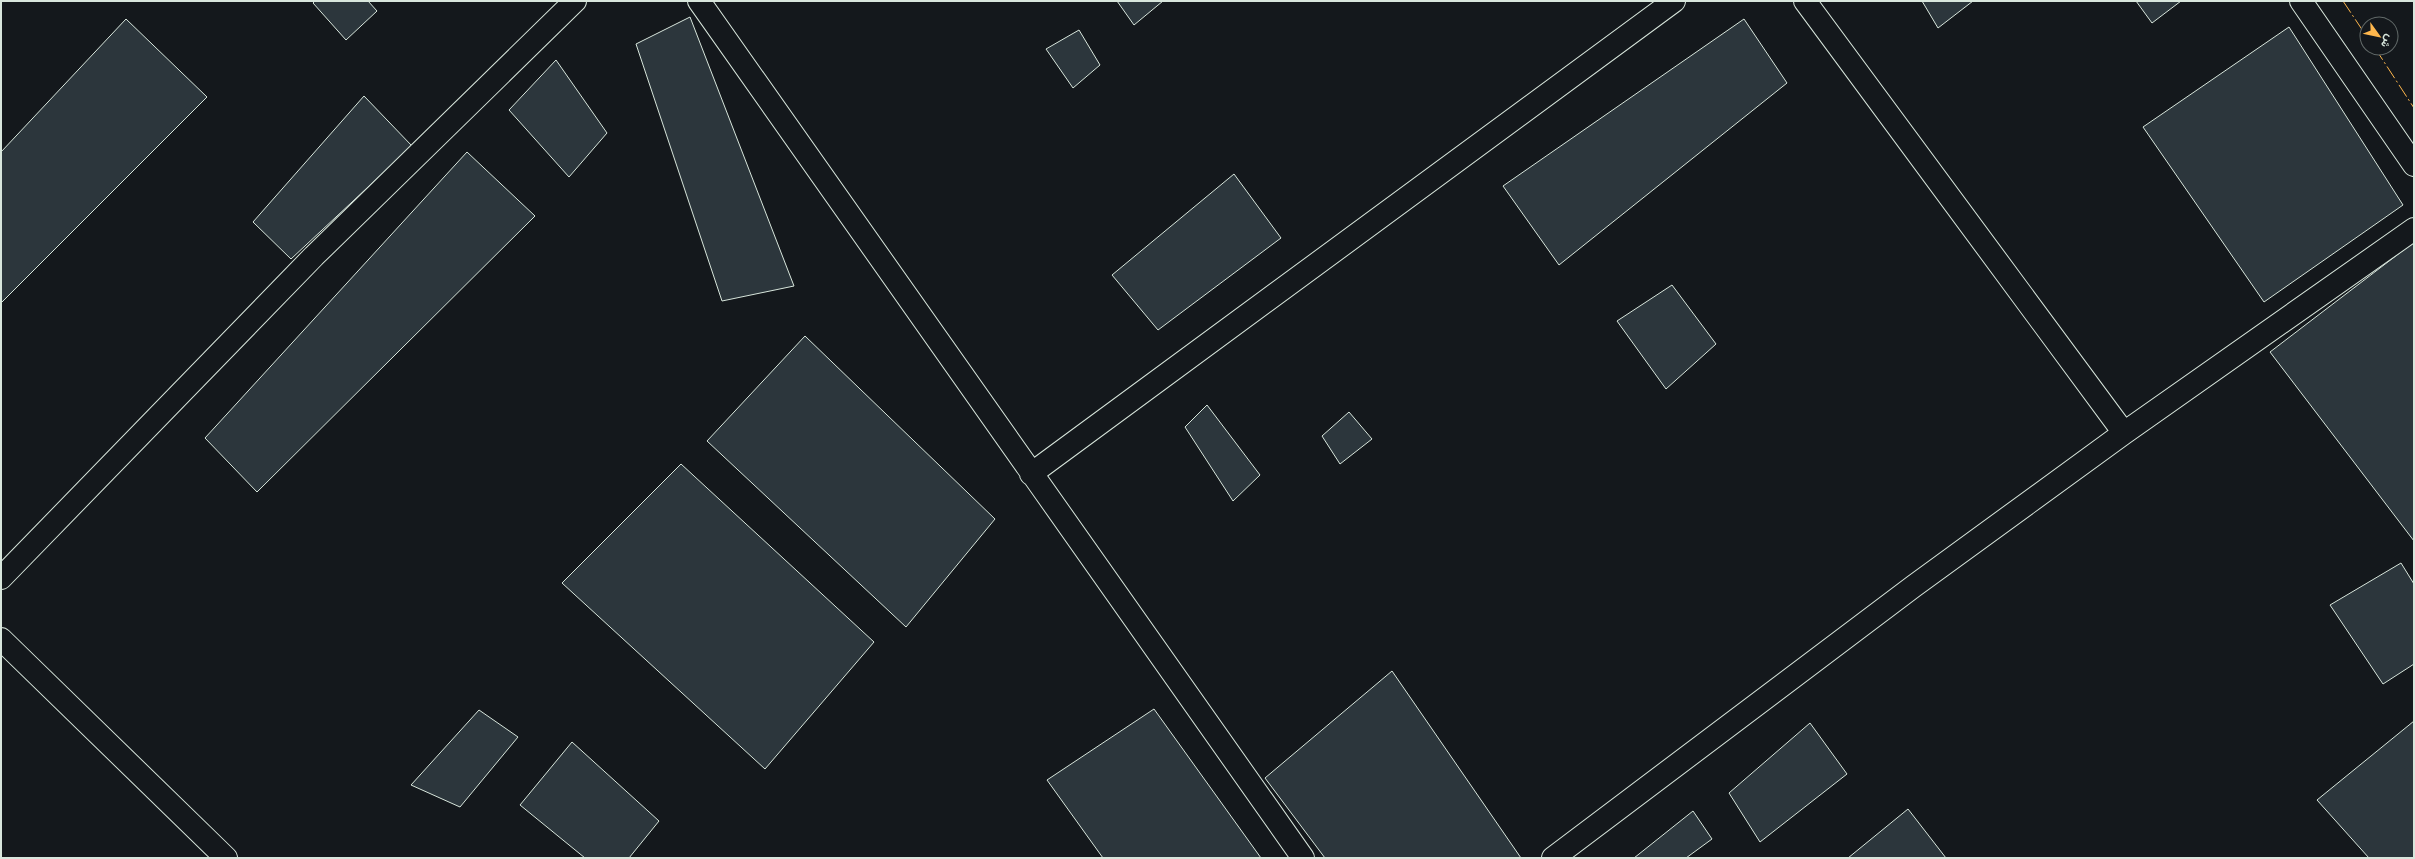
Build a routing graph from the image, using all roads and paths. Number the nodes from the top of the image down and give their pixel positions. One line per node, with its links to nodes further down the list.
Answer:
1 (575, 1): 10 (street)
2 (699, 1): 9 (street)
3 (1674, 1): 9 (street)
4 (1805, 1): 8 (street)
5 (2301, 1): 6 (street)
6 (2414, 165)
7 (2414, 229): 8 (street)
8 (2124, 433): 14 (street)
9 (1031, 474): 13 (street)
10 (1, 578)
11 (1, 639): 12 (street)
12 (226, 858)
13 (1303, 858)
14 (1553, 858)

